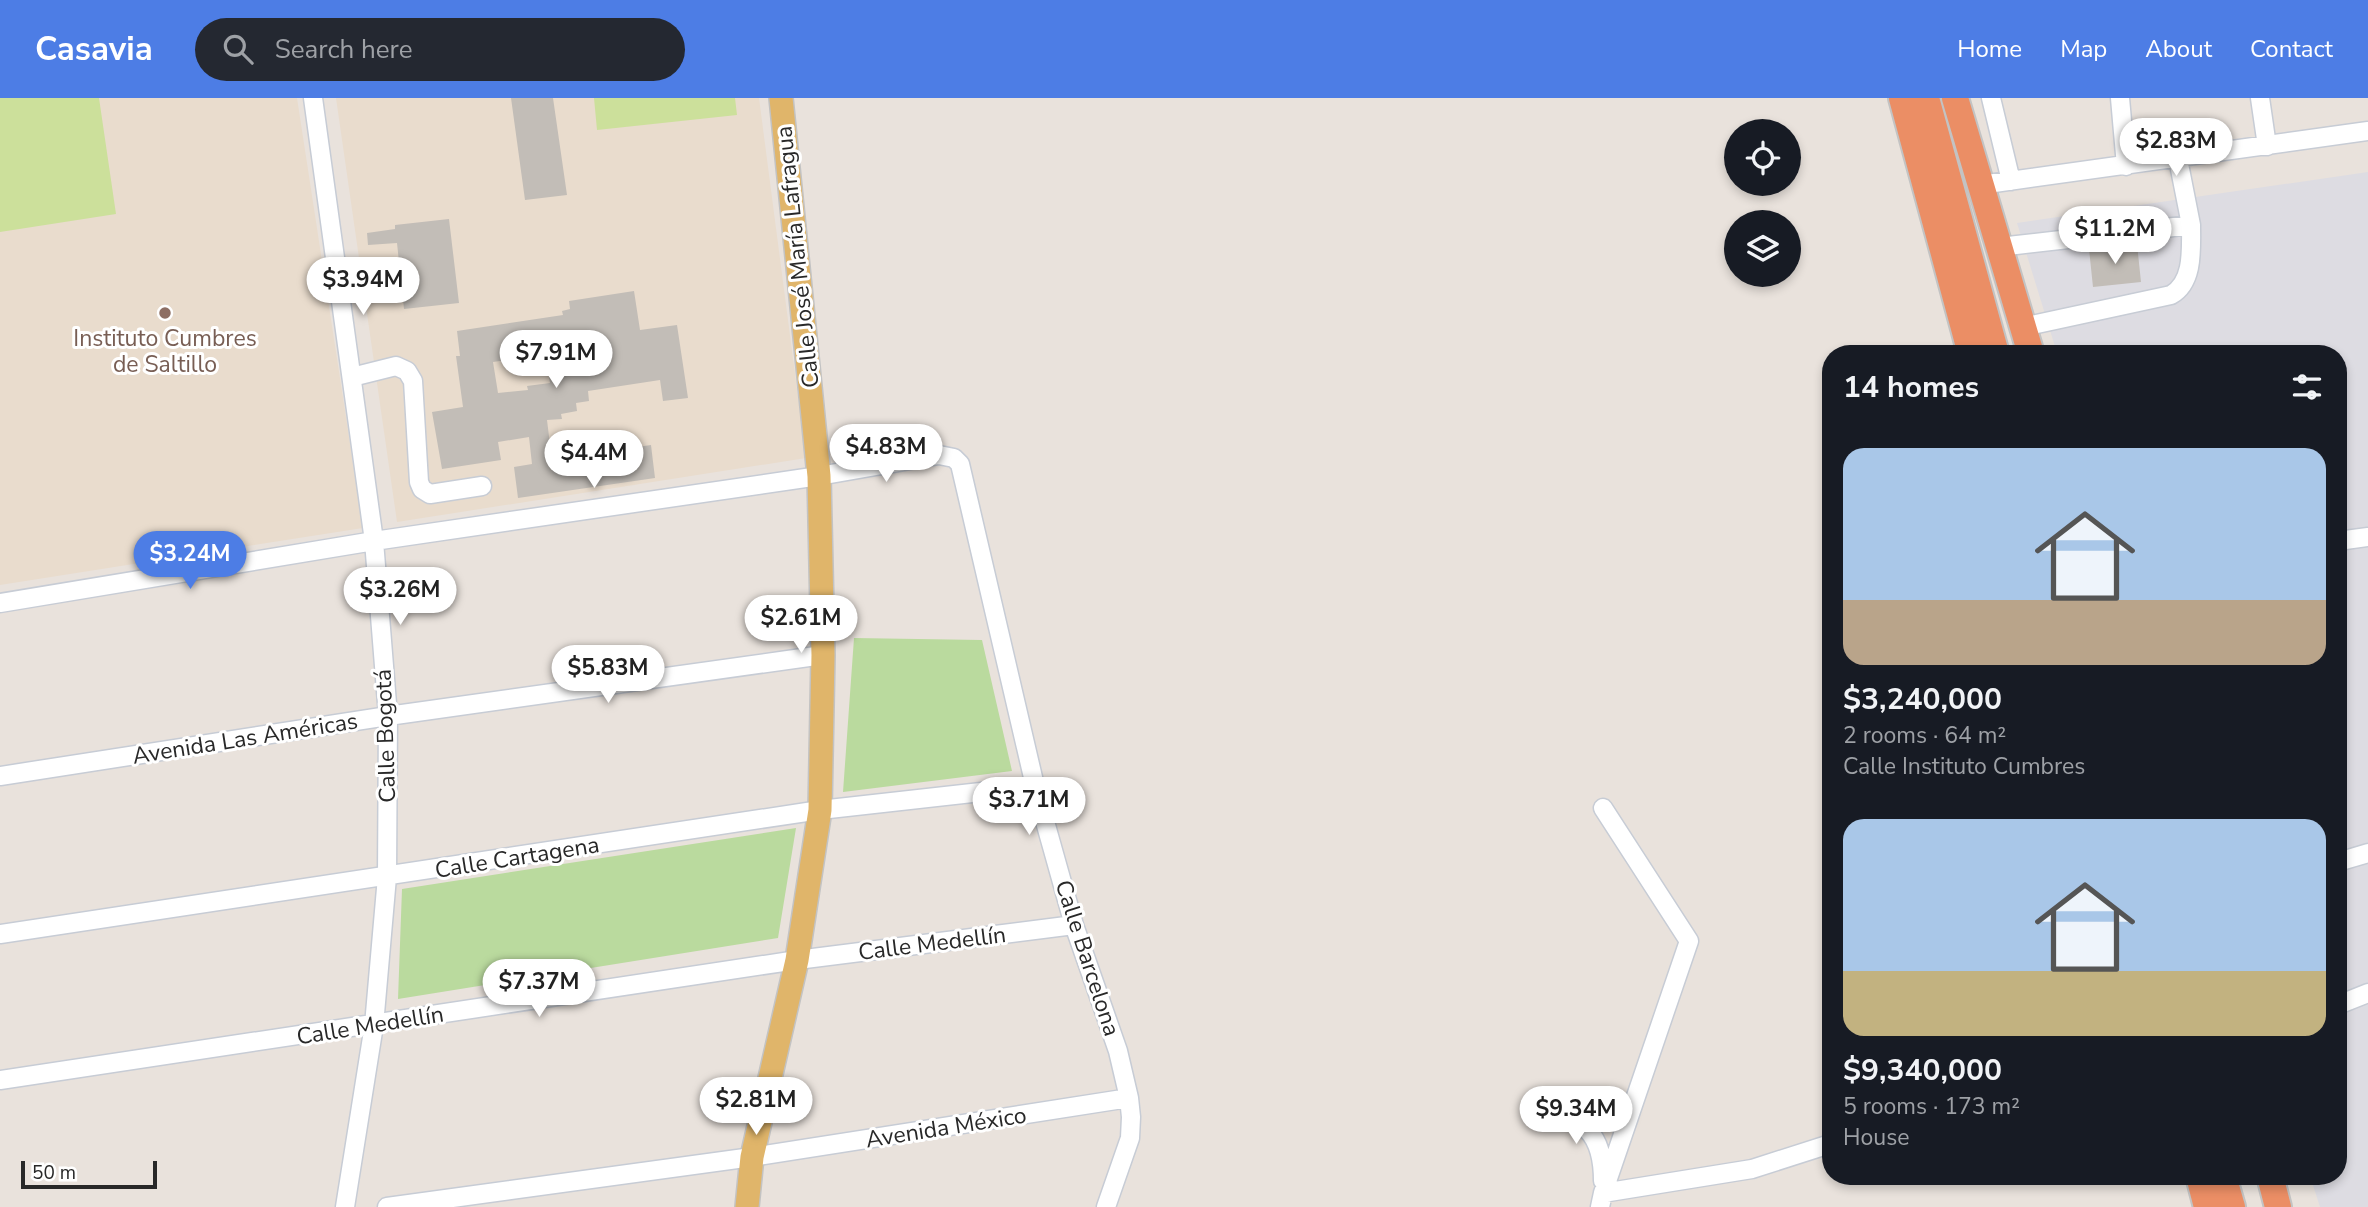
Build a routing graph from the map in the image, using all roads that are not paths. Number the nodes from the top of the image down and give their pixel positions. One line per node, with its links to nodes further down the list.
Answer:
1 (313, 98): 21 (street, Calle Bogotá)
2 (781, 98): 22 (main road, Calle José María Lafragua)
3 (1926, 98): 19 (highway)
4 (1955, 98): 14 (highway)
5 (1991, 98): 13 (street)
6 (2120, 98): 12 (street)
7 (2260, 98): 10 (street)
8 (1902, 103): 18 (highway)
9 (2368, 131): 10 (street)
10 (2267, 146): 11 (street)
11 (2178, 159): 12 (street); 15 (street)
12 (2126, 166): 13 (street)
13 (2011, 181): 14 (street)
14 (1980, 185): 16 (highway)
15 (2191, 225): 16 (street); 17 (street)
16 (1999, 247): 17 (highway)
17 (2023, 327): 20 (highway)
18 (1969, 345)
19 (1994, 345)
20 (2028, 345)
21 (352, 377): 23 (street); 26 (street, Calle Bogotá)
22 (819, 476): 26 (street); 28 (main road, Calle José María Lafragua); 31 (street, Calle Barcelona)
23 (482, 486)
24 (2368, 537): 25 (street)
25 (2347, 540)
26 (374, 541): 27 (street); 29 (street, Calle Bogotá)
27 (0, 603)
28 (823, 655): 29 (street, Avenida Las Américas); 33 (main road, Calle José María Lafragua)
29 (388, 716): 30 (street, Avenida Las Américas); 36 (street, Calle Bogotá)
30 (0, 776)
31 (1035, 786): 33 (street, Calle Cartagena); 37 (street, Calle Barcelona)
32 (1602, 808): 51 (street)
33 (820, 810): 36 (street, Calle Cartagena); 39 (main road, Calle José María Lafragua)
34 (2368, 853): 35 (street)
35 (2347, 859)
36 (387, 877): 38 (street, Calle Cartagena); 42 (street, Calle Bogotá)
37 (1074, 925): 39 (street, Calle Medellín); 44 (street, Calle Barcelona)
38 (0, 934)
39 (797, 961): 42 (street, Calle Medellín); 47 (main road, Calle José María Lafragua)
40 (2368, 993): 41 (street)
41 (2347, 1001)
42 (374, 1025): 43 (street, Calle Medellín); 52 (street, Calle Bogotá)
43 (0, 1080)
44 (1129, 1098): 47 (street, Avenida México); 55 (street, Calle Barcelona)
45 (1542, 1104): 51 (street)
46 (1822, 1147): 51 (street)
47 (752, 1157): 53 (street, Avenida México); 54 (main road, Calle José María Lafragua)
48 (2201, 1185): 56 (highway)
49 (2226, 1185): 57 (highway)
50 (2272, 1185): 58 (highway)
51 (1601, 1200)
52 (345, 1207)
53 (387, 1207)
54 (747, 1207)
55 (1106, 1207)
56 (2207, 1207)
57 (2232, 1207)
58 (2278, 1207)

